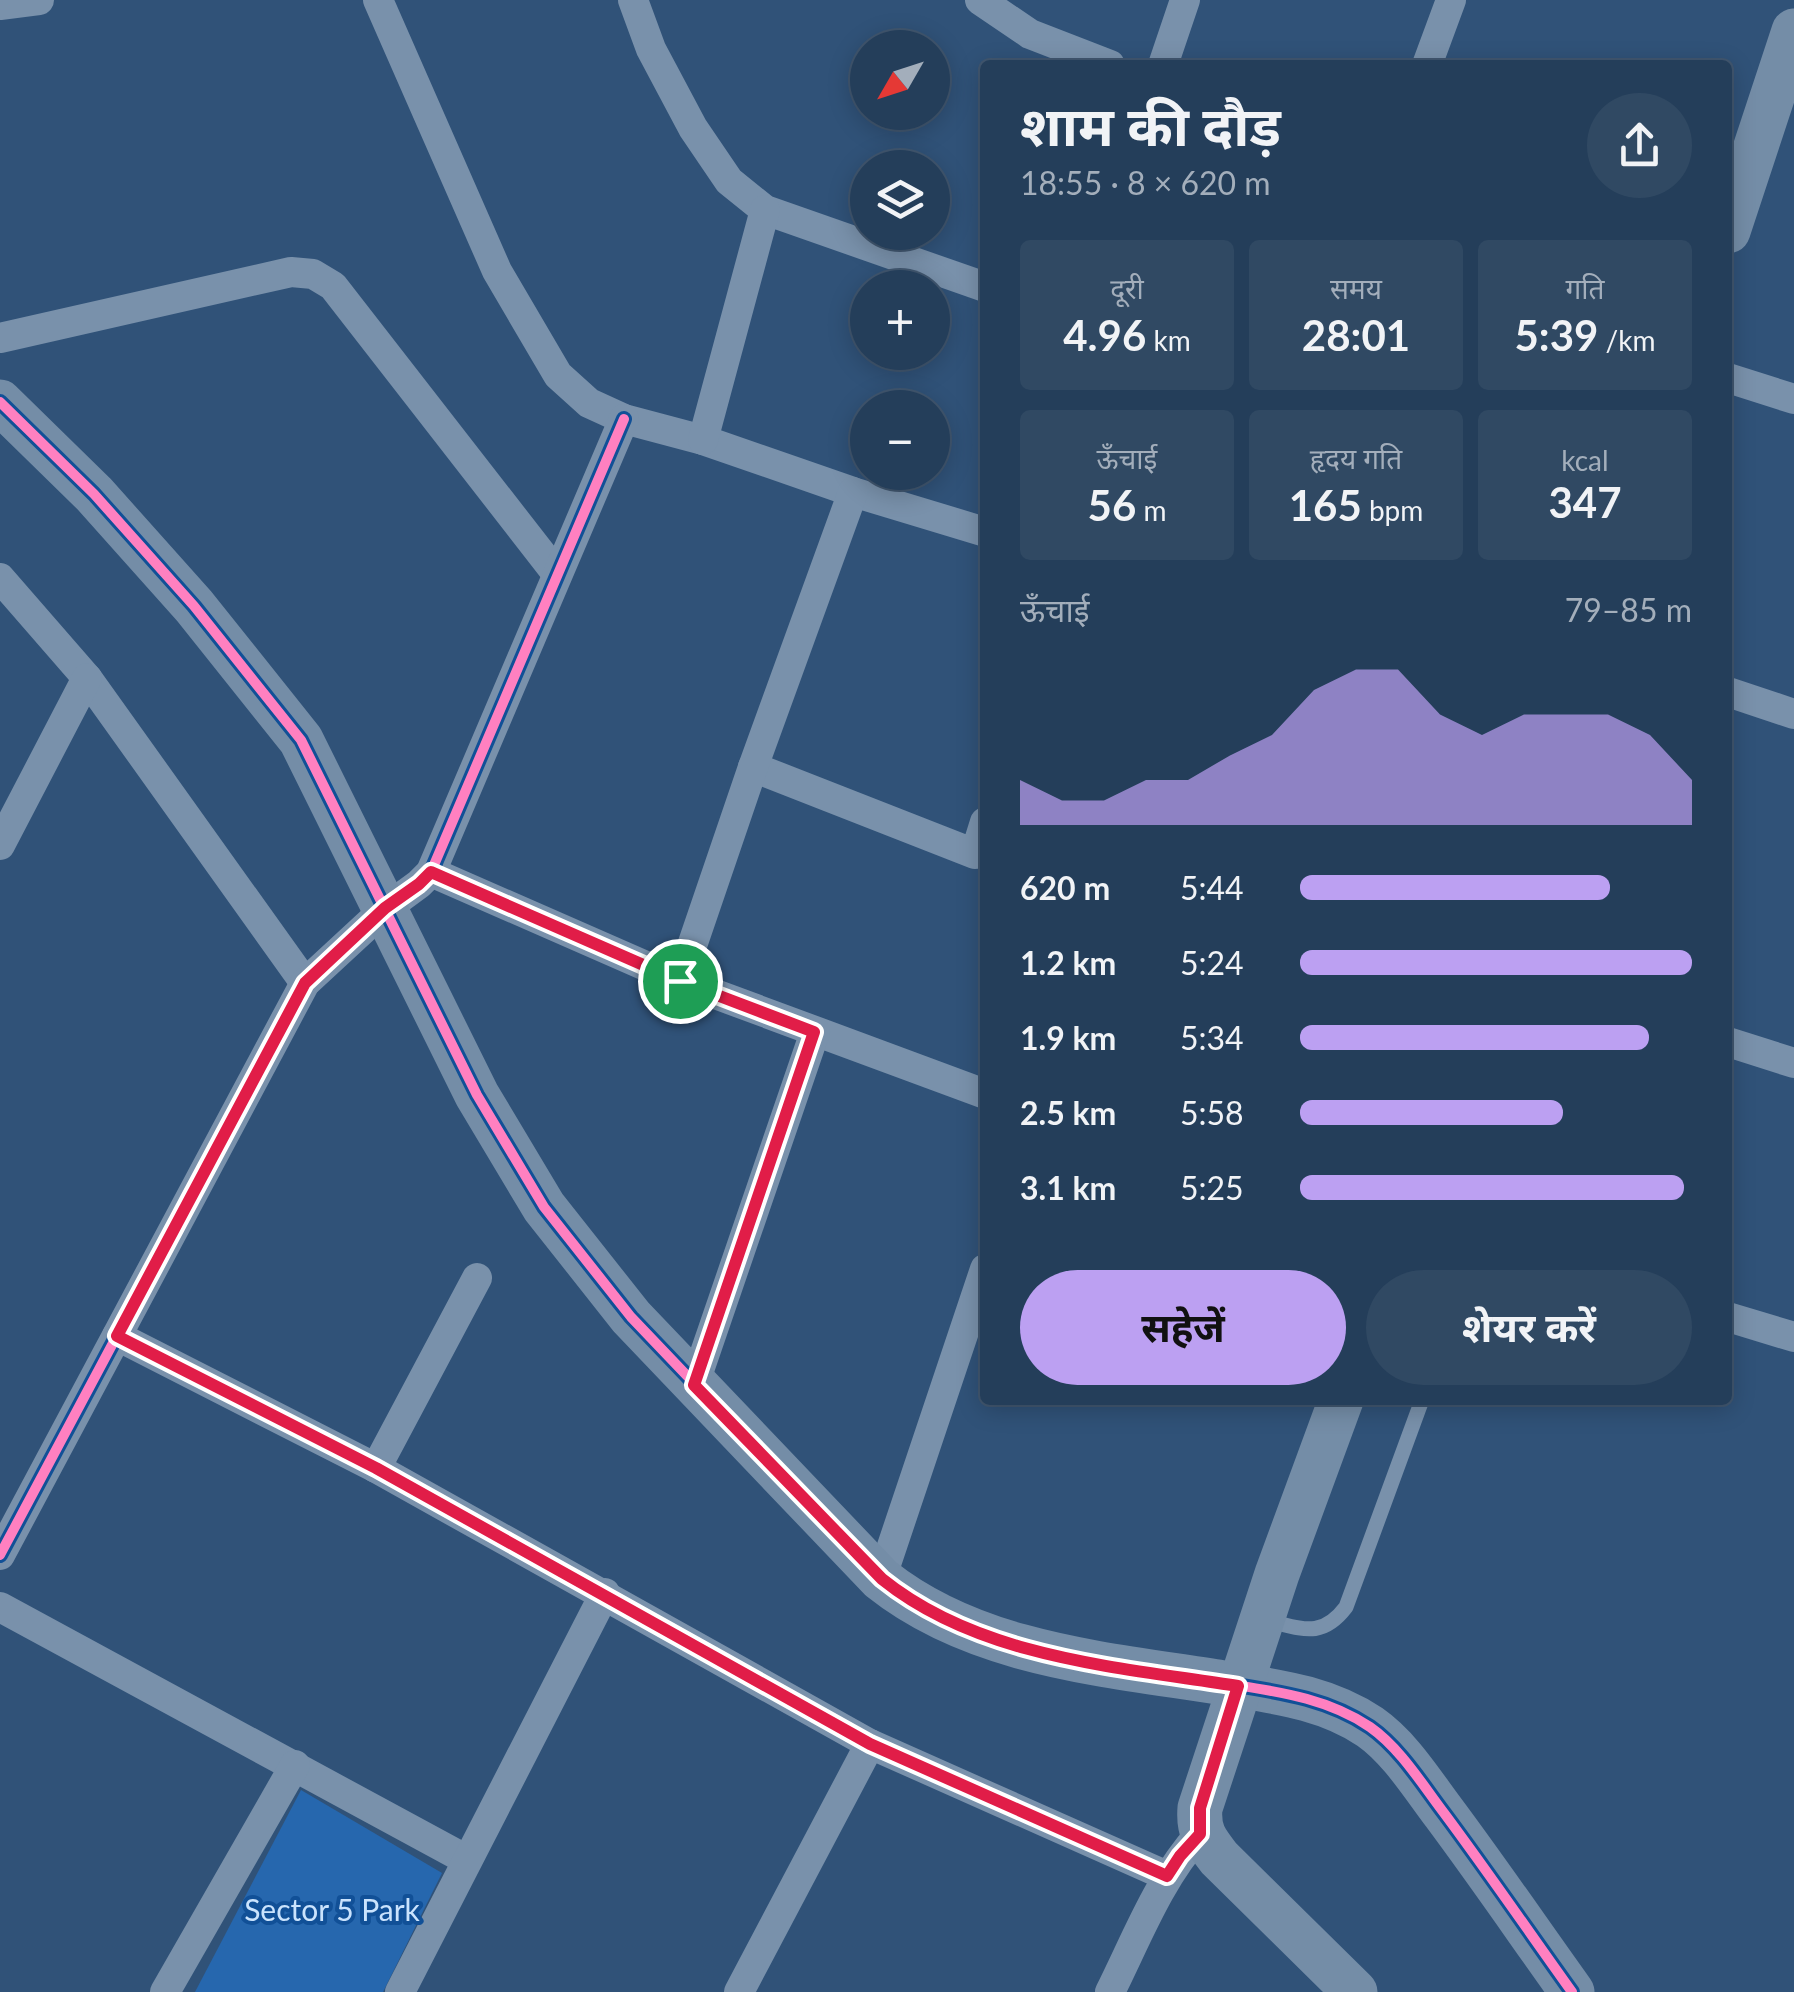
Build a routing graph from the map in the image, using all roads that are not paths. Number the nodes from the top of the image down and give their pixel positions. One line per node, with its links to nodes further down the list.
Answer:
1 (39, 0): 7 (street)
2 (378, 0): 19 (street)
3 (634, 0): 12 (street)
4 (980, 0): 9 (street)
5 (1185, 0): 10 (street)
6 (1451, 0): 11 (street)
7 (0, 5)
8 (1794, 31): 13 (street)
9 (1097, 60)
10 (1165, 60)
11 (1430, 60)
12 (766, 210): 14 (street); 20 (street)
13 (1732, 219)
14 (980, 285)
15 (0, 338): 23 (street)
16 (1732, 379): 17 (street)
17 (1794, 398)
18 (0, 402): 32 (street)
19 (624, 419): 20 (street); 23 (street)
20 (702, 440): 21 (street)
21 (853, 492): 22 (street); 28 (street)
22 (980, 530)
23 (557, 574): 31 (street)
24 (0, 578): 25 (street)
25 (87, 678): 29 (street); 33 (street)
26 (1732, 693): 27 (street)
27 (1794, 714)
28 (752, 768): 30 (street); 34 (street)
29 (0, 845)
30 (980, 856)
31 (431, 872): 32 (street); 34 (street)
32 (375, 917): 33 (street); 44 (street)
33 (312, 975): 42 (street)
34 (680, 981): 35 (street)
35 (814, 1032): 38 (street); 44 (street)
36 (1732, 1043): 37 (street)
37 (1794, 1064)
38 (980, 1092)
39 (478, 1278): 47 (street)
40 (980, 1285): 49 (street)
41 (1732, 1318): 43 (street)
42 (117, 1336): 47 (street); 48 (street)
43 (1794, 1338)
44 (694, 1385): 49 (street)
45 (1339, 1405): 52 (street)
46 (1420, 1405): 52 (lane)
47 (376, 1468): 50 (street)
48 (3, 1540)
49 (882, 1579): 53 (street)
50 (605, 1594): 54 (street); 57 (street)
51 (0, 1607): 55 (street)
52 (1262, 1619): 53 (street)
53 (1238, 1686): 56 (street); 64 (street)
54 (870, 1744): 58 (street); 61 (street)
55 (296, 1765): 57 (street); 59 (street)
56 (1200, 1821): 58 (street); 63 (street)
57 (467, 1860): 60 (street)
58 (1167, 1876): 62 (street)
59 (165, 1992)
60 (400, 1992)
61 (739, 1992)
62 (1110, 1992)
63 (1355, 1992)
64 (1572, 1992)

